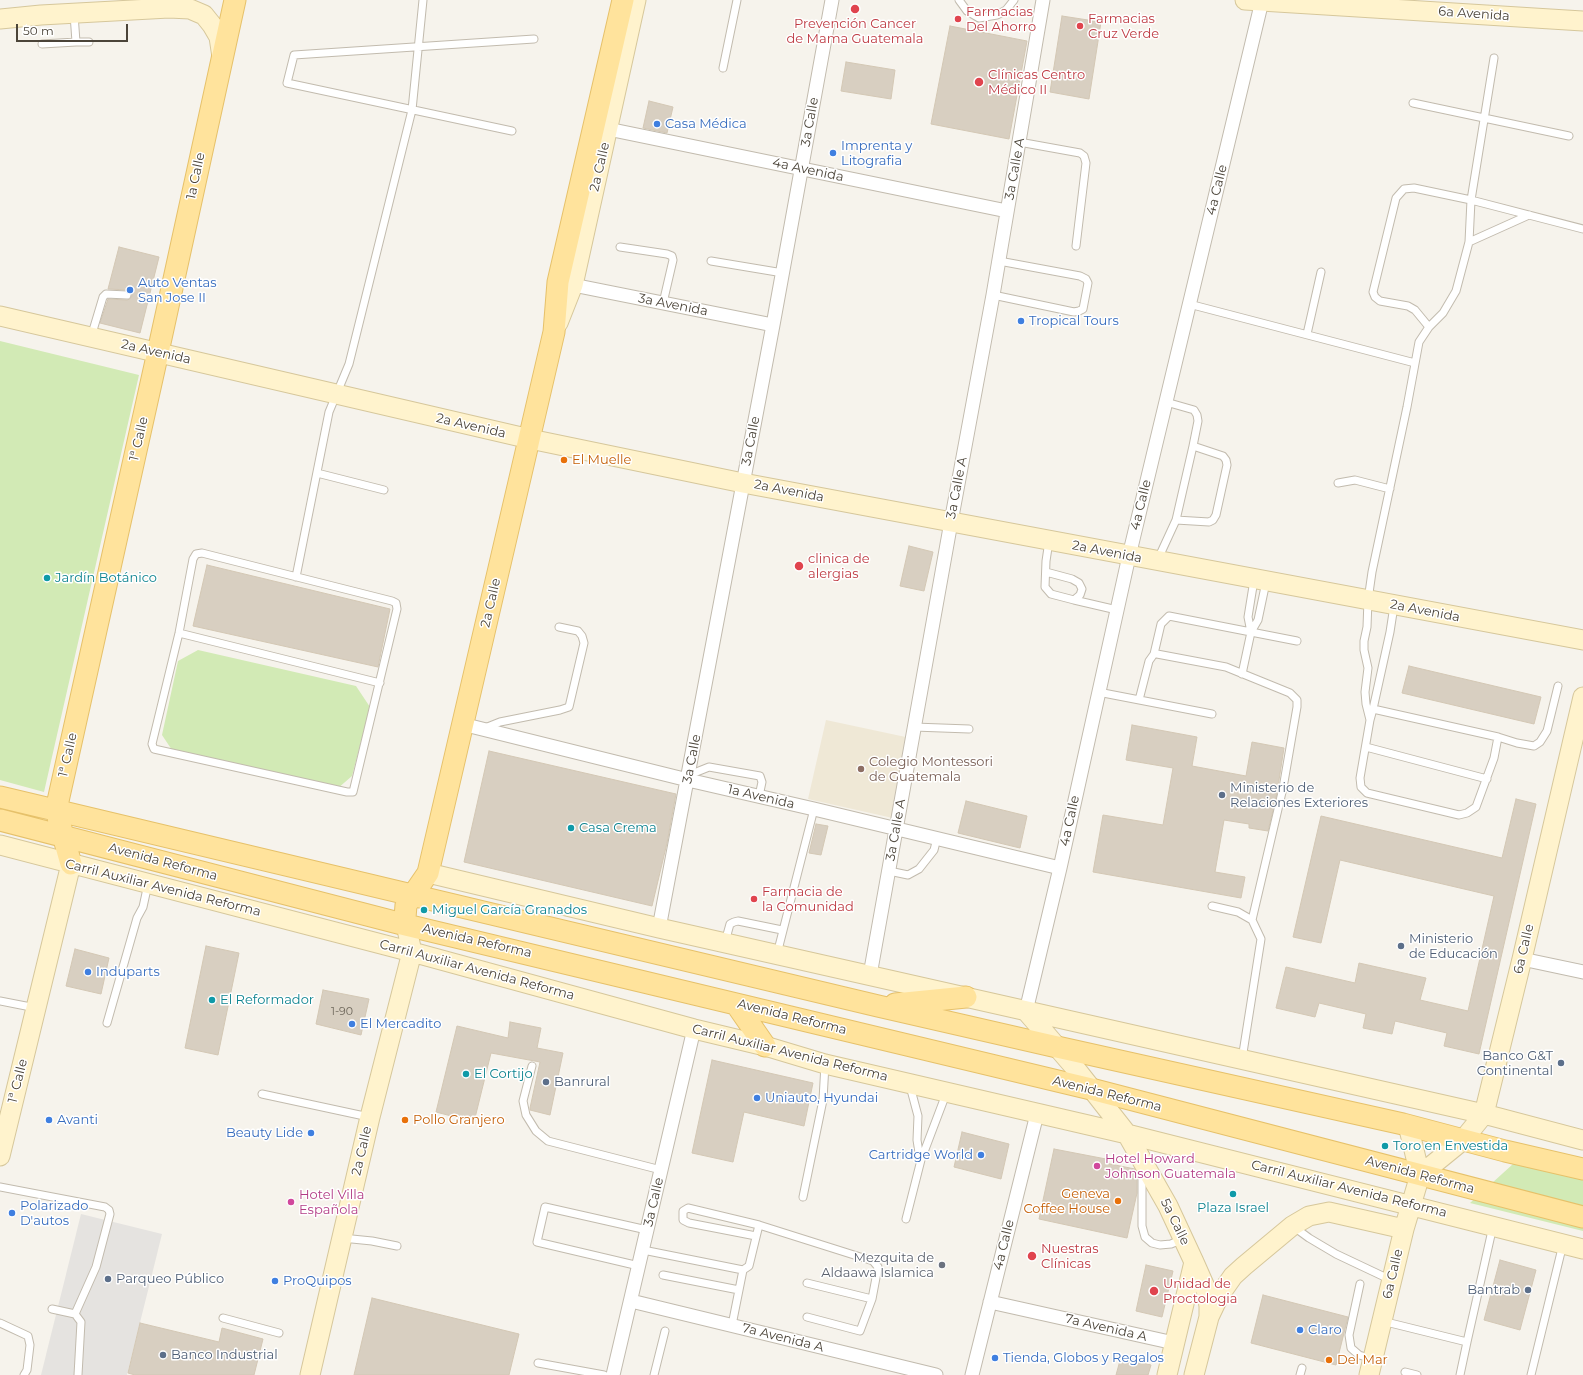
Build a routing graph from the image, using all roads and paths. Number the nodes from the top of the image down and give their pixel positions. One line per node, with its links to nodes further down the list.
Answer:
1 (235, 0): 21 (main road, 1a Calle)
2 (423, 0): 20 (lane)
3 (623, 0): 51 (main road, 2a Calle)
4 (636, 0): 27 (street, 2a Calle)
5 (737, 0): 23 (lane)
6 (832, 0): 31 (street, 3a Calle)
7 (959, 0): 8 (lane)
8 (1014, 0)
9 (1043, 0): 30 (street, 3a Calle A)
10 (1253, 1): 15 (street, 6a Avenida); 47 (street, 4a Calle)
11 (0, 7): 13 (street)
12 (74, 14): 13 (street); 17 (lane); 21 (street)
13 (41, 15): 14 (street)
14 (0, 19)
15 (1583, 21)
16 (534, 39): 20 (lane)
17 (76, 42): 18 (lane); 19 (lane)
18 (89, 42)
19 (42, 44)
20 (418, 47): 25 (lane); 25 (lane)
21 (222, 57): 54 (main road, 1a Calle)
22 (1494, 58): 26 (lane)
23 (723, 68)
24 (1413, 103): 26 (lane)
25 (412, 110): 28 (lane); 56 (lane)
26 (1484, 118): 29 (lane); 32 (lane)
27 (608, 129): 31 (street, 4a Avenida); 43 (street, 2a Calle)
28 (512, 131)
29 (1570, 136)
30 (1019, 142): 33 (street, 3a Calle A); 37 (lane)
31 (802, 169): 33 (street, 4a Avenida); 42 (street, 3a Calle)
32 (1470, 200): 34 (lane); 36 (lane); 50 (lane)
33 (1007, 211): 40 (street, 3a Calle A)
34 (1529, 215): 35 (lane); 36 (lane)
35 (1583, 229)
36 (1469, 242): 50 (lane)
37 (1076, 246)
38 (620, 247): 46 (lane)
39 (711, 261): 42 (lane)
40 (999, 262): 45 (street, 3a Calle A); 45 (lane)
41 (1321, 272): 52 (lane)
42 (783, 273): 49 (street, 3a Calle)
43 (573, 285): 46 (street, 3a Avenida); 51 (street, 2a Calle)
44 (128, 295): 53 (lane)
45 (993, 295): 66 (street, 3a Calle A)
46 (663, 303): 49 (street, 3a Avenida)
47 (1189, 304): 52 (lane); 57 (street, 4a Calle)
48 (0, 316): 53 (street, 2a Avenida)
49 (774, 325): 61 (street, 3a Calle)
50 (1429, 327): 55 (lane)
51 (554, 332): 58 (main road, 2a Calle)
52 (1307, 334): 55 (lane)
53 (91, 337): 54 (street, 2a Avenida)
54 (158, 352): 56 (street, 2a Avenida); 104 (main road, 1ª Calle)
55 (1415, 363): 63 (lane)
56 (336, 394): 58 (street, 2a Avenida); 60 (lane)
57 (1166, 402): 59 (lane); 68 (street, 4a Calle)
58 (530, 439): 61 (street, 2a Avenida); 92 (main road, 2a Calle)
59 (1193, 446): 65 (lane); 65 (lane)
60 (317, 473): 64 (lane); 71 (lane)
61 (743, 483): 66 (street, 2a Avenida); 99 (street, 3a Calle)
62 (1338, 483): 63 (lane)
63 (1390, 489): 74 (lane)
64 (384, 490)
65 (1176, 520): 69 (lane)
66 (951, 522): 67 (street, 2a Avenida); 93 (street, 3a Calle A)
67 (1049, 541): 68 (street, 2a Avenida); 70 (lane)
68 (1129, 556): 69 (street, 2a Avenida); 76 (street, 4a Calle)
69 (1157, 561): 72 (street, 2a Avenida)
70 (1046, 572): 73 (lane); 73 (lane)
71 (296, 577): 79 (lane); 84 (lane)
72 (1260, 580): 74 (street, 2a Avenida); 78 (lane); 78 (lane)
73 (1074, 600): 76 (lane)
74 (1368, 600): 75 (street, 2a Avenida); 91 (lane)
75 (1394, 606): 80 (street, 2a Avenida); 89 (lane)
76 (1117, 610): 86 (street, 4a Calle)
77 (560, 627): 95 (lane)
78 (1251, 632): 81 (lane); 82 (lane); 83 (lane)
79 (179, 633): 84 (lane); 84 (lane)
80 (1583, 640)
81 (1297, 641)
82 (1154, 654): 83 (lane); 88 (lane)
83 (1242, 674): 118 (lane)
84 (380, 683)
85 (1558, 686): 97 (lane)
86 (1098, 692): 88 (lane); 111 (street, 4a Calle)
87 (1583, 698): 94 (street, 6a Calle)
88 (1139, 700): 90 (lane)
89 (1373, 709): 91 (lane); 97 (lane)
90 (1212, 714)
91 (1370, 720): 98 (lane)
92 (462, 724): 95 (street, 1a Avenida); 113 (main road, 2a Calle)
93 (914, 727): 96 (lane); 106 (street, 3a Calle A)
94 (1580, 728): 126 (street, 6a Calle)
95 (483, 729): 99 (street, 1a Avenida)
96 (969, 729)
97 (1498, 737): 100 (lane)
98 (1366, 747): 100 (lane); 100 (lane)
99 (689, 778): 101 (street, 1a Avenida); 101 (lane); 120 (street, 3a Calle)
100 (1487, 779)
101 (759, 796): 103 (street, 1a Avenida)
102 (0, 797): 104 (main road, Avenida Reforma)
103 (814, 809): 106 (street, 1a Avenida); 122 (lane)
104 (56, 810): 107 (main road, 1ª Calle); 115 (main road, Avenida Reforma)
105 (0, 820): 107 (main road, Avenida Reforma)
106 (897, 828): 108 (street, 1a Avenida); 112 (street, 3a Calle A)
107 (64, 836): 110 (main road, 1ª Calle); 119 (main road, Avenida Reforma)
108 (937, 838): 111 (street, 1a Avenida); 112 (lane)
109 (0, 845): 110 (street, Carril Auxiliar Avenida Reforma)
110 (71, 864): 114 (street, Carril Auxiliar Avenida Reforma); 133 (street, 1ª Calle)
111 (1060, 868): 134 (street, 4a Calle)
112 (889, 871): 128 (street, 3a Calle A)
113 (428, 874): 115 (main road, 2a Calle); 116 (main road, 2a Calle); 120 (street)
114 (148, 883): 124 (street, Carril Auxiliar Avenida Reforma); 135 (lane)
115 (414, 895): 116 (main road, Avenida Reforma); 119 (main road, 2a Calle)
116 (436, 900): 121 (main road, 2a Calle); 132 (main road, Avenida Reforma)
117 (1212, 906): 118 (lane)
118 (1252, 920): 139 (lane)
119 (406, 925): 121 (main road, Avenida Reforma); 124 (street, 2a Calle)
120 (659, 928): 123 (street)
121 (430, 930): 124 (street, 2a Calle); 131 (main road, Avenida Reforma)
122 (782, 930): 123 (lane); 125 (lane)
123 (725, 942): 125 (street)
124 (412, 952): 136 (street, Carril Auxiliar Avenida Reforma); 148 (street, 2a Calle)
125 (776, 954): 128 (street)
126 (1522, 959): 127 (street); 147 (street, 6a Calle)
127 (1583, 972)
128 (870, 975): 129 (street)
129 (966, 997): 132 (main road); 134 (street)
130 (0, 1001): 133 (lane)
131 (736, 1004): 137 (main road); 143 (main road, Avenida Reforma)
132 (878, 1006): 138 (main road, Avenida Reforma)
133 (36, 1008): 150 (street, 1ª Calle)
134 (1026, 1011): 138 (street, 5a Calle); 139 (street)
135 (108, 1022)
136 (694, 1029): 137 (street, Carril Auxiliar Avenida Reforma); 158 (street, 3a Calle)
137 (765, 1046): 140 (street, Carril Auxiliar Avenida Reforma)
138 (1057, 1047): 143 (street, 5a Calle); 149 (main road, Avenida Reforma)
139 (1242, 1060): 147 (street)
140 (825, 1064): 142 (street, Carril Auxiliar Avenida Reforma); 161 (lane)
141 (532, 1066): 158 (lane)
142 (909, 1082): 144 (street, Carril Auxiliar Avenida Reforma); 155 (lane)
143 (1091, 1089): 151 (street, 5a Calle); 159 (main road, Avenida Reforma)
144 (947, 1092): 146 (street, Carril Auxiliar Avenida Reforma); 155 (lane)
145 (262, 1094): 148 (lane)
146 (1036, 1114): 151 (street, Carril Auxiliar Avenida Reforma); 187 (street, 4a Calle)
147 (1484, 1114): 152 (street, 6a Calle); 153 (street)
148 (370, 1117): 171 (street, 2a Calle)
149 (1408, 1125): 152 (main road, Avenida Reforma); 159 (street)
150 (3, 1128): 154 (street, 1ª Calle)
151 (1127, 1134): 156 (street, 5a Calle); 162 (street, Carril Auxiliar Avenida Reforma)
152 (1463, 1140): 157 (main road, Avenida Reforma); 159 (street, 6a Calle)
153 (1583, 1140)
154 (0, 1156)
155 (921, 1160): 164 (lane)
156 (1142, 1160): 172 (street, 5a Calle); 172 (lane)
157 (1580, 1166)
158 (661, 1170): 169 (street, 3a Calle)
159 (1420, 1175): 162 (street, 6a Calle); 163 (main road, Avenida Reforma)
160 (0, 1187): 189 (lane)
161 (803, 1197)
162 (1411, 1205): 166 (street, Carril Auxiliar Avenida Reforma); 168 (street, 6a Calle)
163 (1583, 1217)
164 (906, 1219)
165 (759, 1225): 170 (lane); 170 (lane); 185 (lane)
166 (1493, 1225): 173 (street, Carril Auxiliar Avenida Reforma); 198 (lane)
167 (1292, 1226): 168 (street, 5a Calle); 181 (lane); 191 (street, 5a Calle)
168 (1404, 1229): 181 (street, 6a Calle)
169 (647, 1230): 176 (street, 3a Calle); 178 (lane)
170 (756, 1236): 179 (lane)
171 (342, 1238): 174 (lane); 205 (street, 2a Calle)
172 (1183, 1239): 177 (street, 5a Calle)
173 (1563, 1244): 175 (street, Carril Auxiliar Avenida Reforma); 215 (lane)
174 (398, 1246)
175 (1583, 1249)
176 (643, 1250): 178 (street, 3a Calle); 179 (lane)
177 (1194, 1262): 191 (street, 5a Calle); 199 (street, 5a Calle)
178 (639, 1266): 186 (street, 3a Calle)
179 (743, 1270): 184 (lane)
180 (663, 1275): 184 (lane)
181 (1392, 1280): 193 (street, 6a Calle)
182 (807, 1283): 185 (lane)
183 (1360, 1284): 201 (lane)
184 (739, 1290): 195 (lane)
185 (872, 1299): 190 (lane)
186 (631, 1301): 195 (street, 7a Avenida A); 207 (street, 3a Calle)
187 (990, 1302): 199 (street, 7a Avenida A); 210 (street, 4a Calle)
188 (52, 1309): 189 (lane)
189 (75, 1314): 204 (lane)
190 (807, 1317)
191 (1209, 1317): 212 (street, 5a Calle)
192 (223, 1318): 197 (lane)
193 (1382, 1321): 198 (lane); 201 (street, 6a Calle)
194 (0, 1323): 203 (lane)
195 (732, 1325): 209 (street, 7a Avenida A)
196 (665, 1330): 208 (lane)
197 (279, 1332)
198 (1466, 1342): 214 (lane)
199 (1174, 1343): 211 (street, 5a Calle)
200 (538, 1363): 206 (lane)
201 (1371, 1367)
202 (1405, 1372): 213 (lane)
203 (24, 1375)
204 (78, 1375)
205 (310, 1375)
206 (604, 1375)
207 (613, 1375)
208 (654, 1375)
209 (936, 1375)
210 (972, 1375)
211 (1167, 1375)
212 (1194, 1375)
213 (1417, 1375)
214 (1460, 1375)
215 (1531, 1375)

